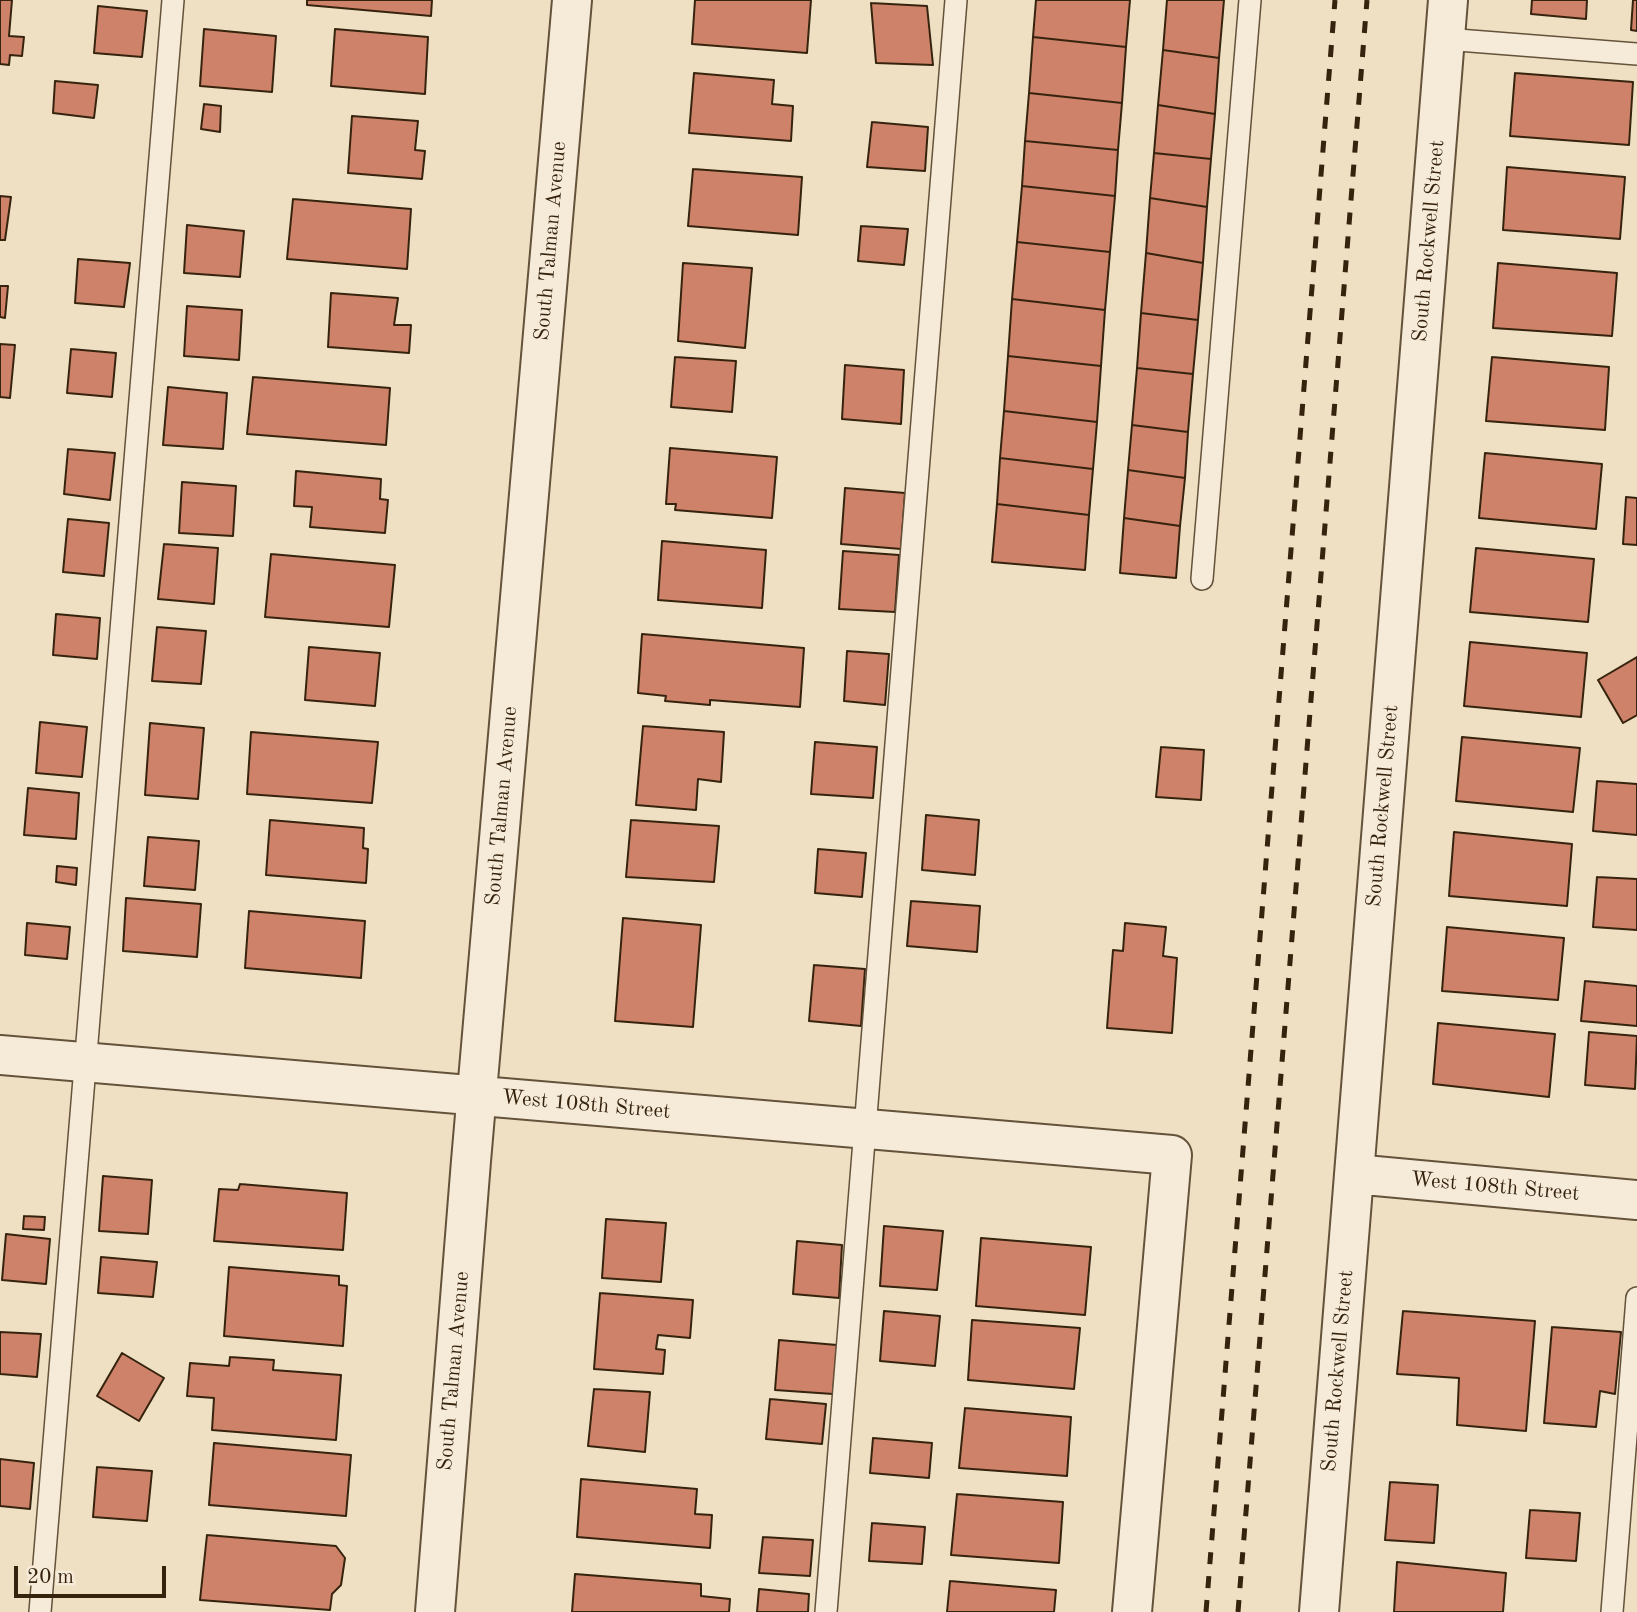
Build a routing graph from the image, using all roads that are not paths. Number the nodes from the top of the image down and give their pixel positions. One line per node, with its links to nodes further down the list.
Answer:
1 (173, 0): 10 (lane)
2 (572, 0): 11 (street, South Talman Avenue)
3 (956, 0): 12 (lane)
4 (1250, 0): 8 (lane)
5 (1448, 0): 6 (street, South Rockwell Street)
6 (1445, 39): 7 (lane); 13 (street, South Rockwell Street)
7 (1637, 54)
8 (1202, 579)
9 (0, 1055): 10 (street, West 108th Street)
10 (85, 1062): 11 (street, West 108th Street); 16 (lane)
11 (477, 1096): 12 (street, West 108th Street); 17 (street, South Talman Avenue)
12 (864, 1129): 18 (lane); 19 (street, West 108th Street)
13 (1354, 1174): 14 (street, West 108th Street); 20 (street, South Rockwell Street)
14 (1637, 1200)
15 (1637, 1298): 21 (lane)
16 (40, 1612)
17 (435, 1612)
18 (826, 1612)
19 (1132, 1612)
20 (1319, 1612)
21 (1612, 1612)

